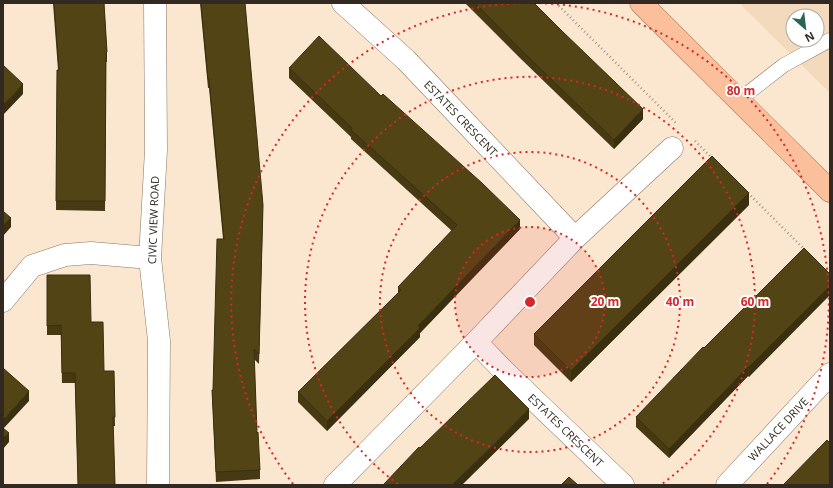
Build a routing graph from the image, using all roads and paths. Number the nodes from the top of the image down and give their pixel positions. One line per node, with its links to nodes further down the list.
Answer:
1 (155, 3): 9 (street, CIVIC VIEW ROAD)
2 (343, 3): 8 (street, ESTATES CRESCENT)
3 (641, 3): 5 (main road)
4 (830, 40): 5 (lane)
5 (739, 100): 7 (main road)
6 (672, 148): 8 (street)
7 (828, 186)
8 (575, 238): 11 (street)
9 (150, 258): 10 (street); 13 (street, CIVIC VIEW ROAD)
10 (3, 301)
11 (476, 342): 14 (street); 15 (street, ESTATES CRESCENT)
12 (830, 374): 16 (street, WALLACE DRIVE)
13 (158, 485)
14 (335, 485)
15 (623, 485)
16 (727, 485)

